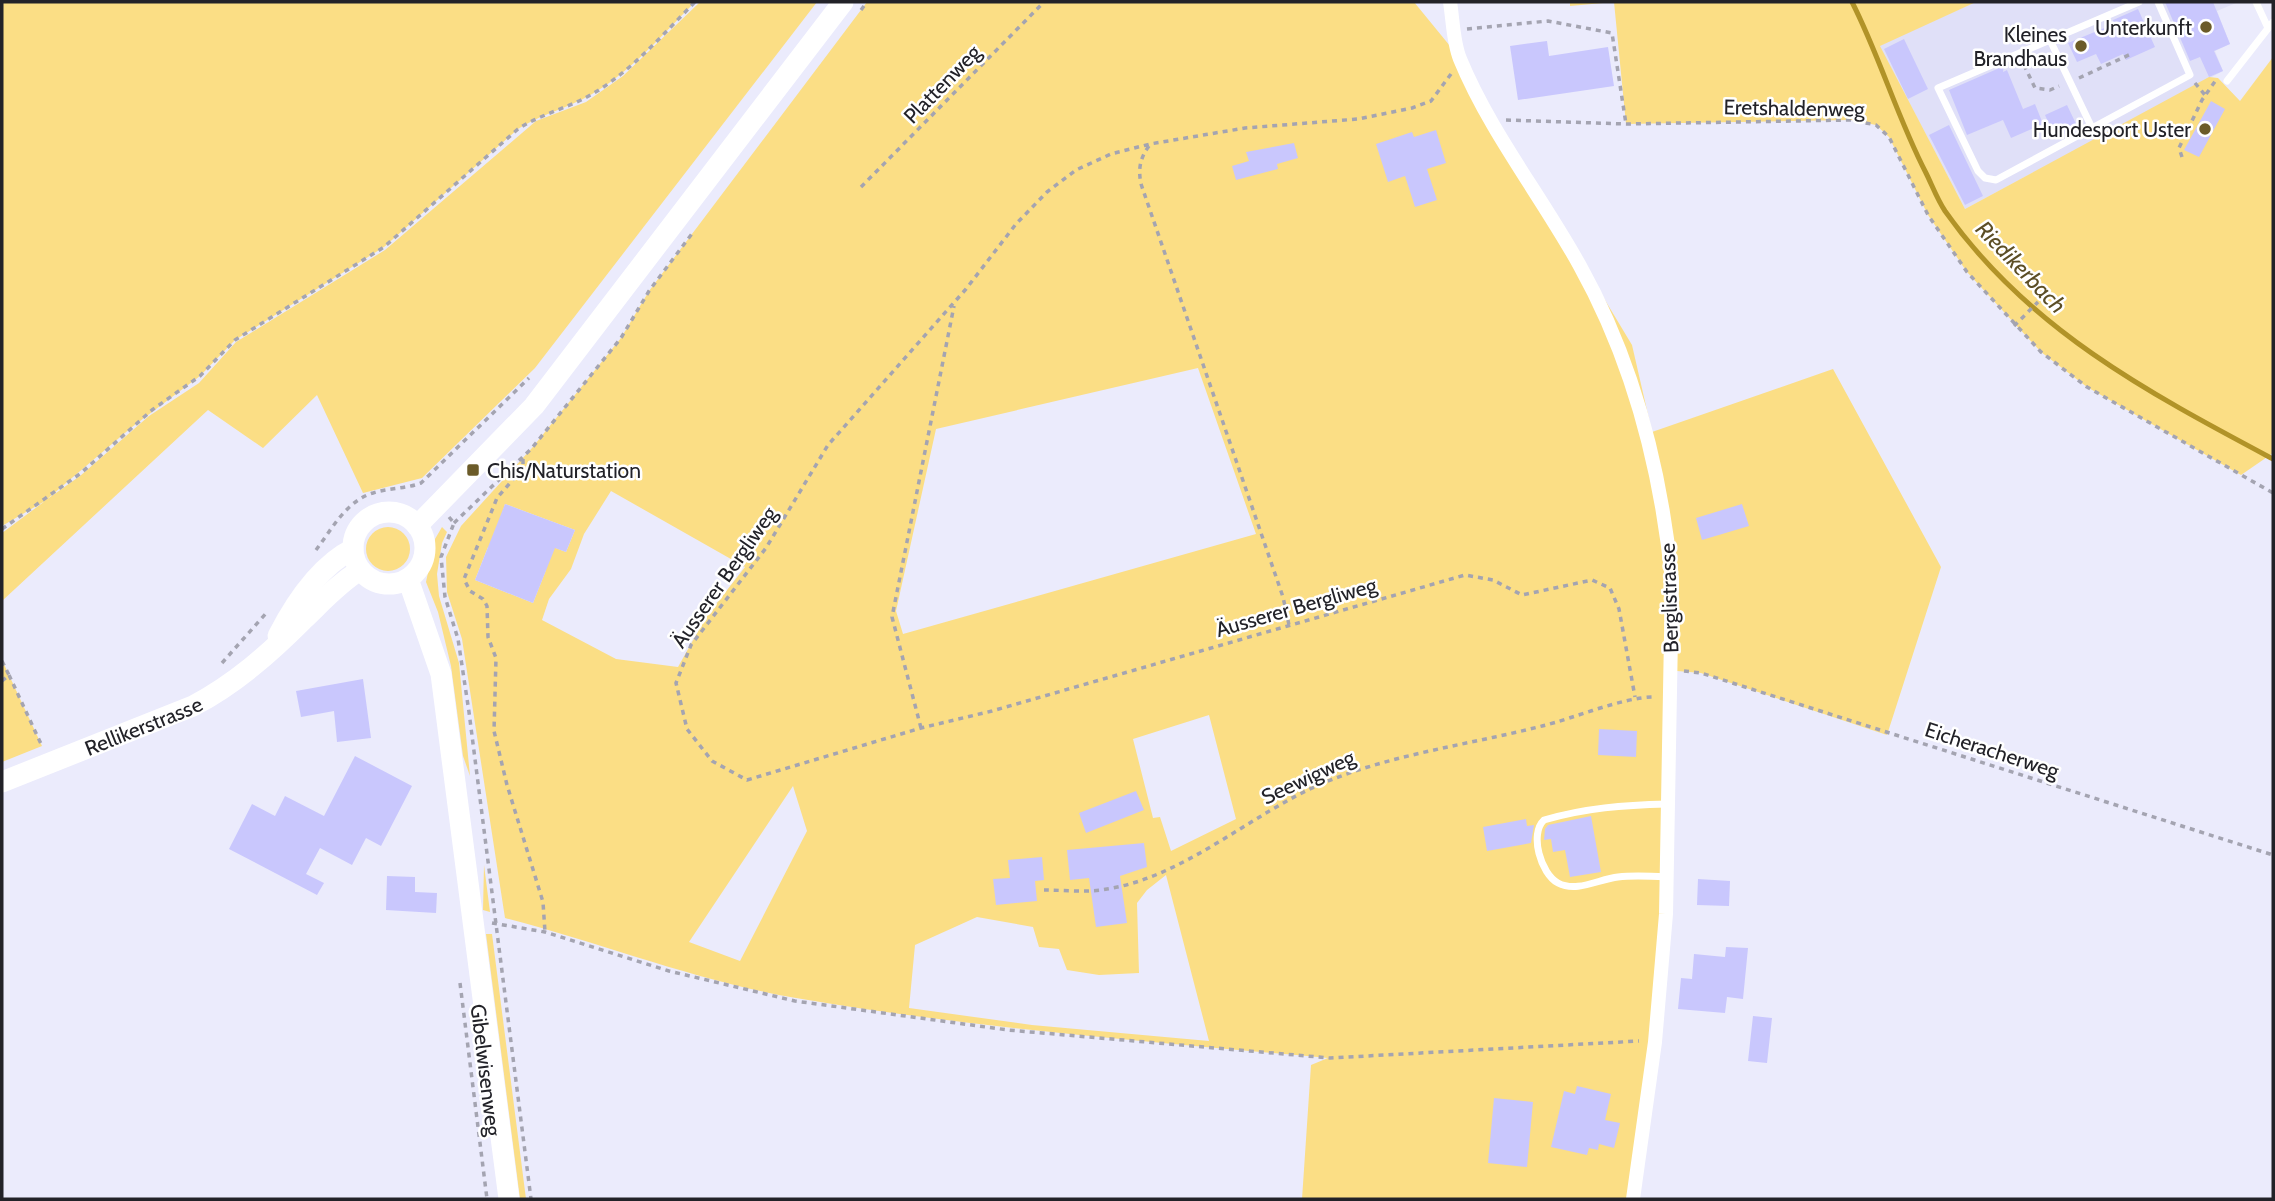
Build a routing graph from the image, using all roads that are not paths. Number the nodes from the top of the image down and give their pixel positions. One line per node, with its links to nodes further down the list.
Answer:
1 (1450, 2): 16 (street, Berglistrasse)
2 (2139, 2): 7 (lane)
3 (2158, 2): 9 (lane)
4 (2256, 2): 6 (lane)
5 (851, 7): 10 (main road)
6 (2271, 25): 8 (lane)
7 (2050, 40): 9 (lane); 9 (lane)
8 (2227, 81)
9 (2092, 128)
10 (417, 526): 11 (main road); 13 (main road)
11 (353, 549): 12 (main road); 14 (main road, Rellikerstrasse)
12 (360, 570): 13 (main road); 14 (main road, Rellikerstrasse)
13 (408, 579): 18 (main road)
14 (272, 647): 15 (main road, Rellikerstrasse)
15 (2, 782)
16 (1667, 804): 17 (street, Berglistrasse); 17 (lane)
17 (1667, 877): 19 (street, Berglistrasse)
18 (509, 1199)
19 (1633, 1199)

